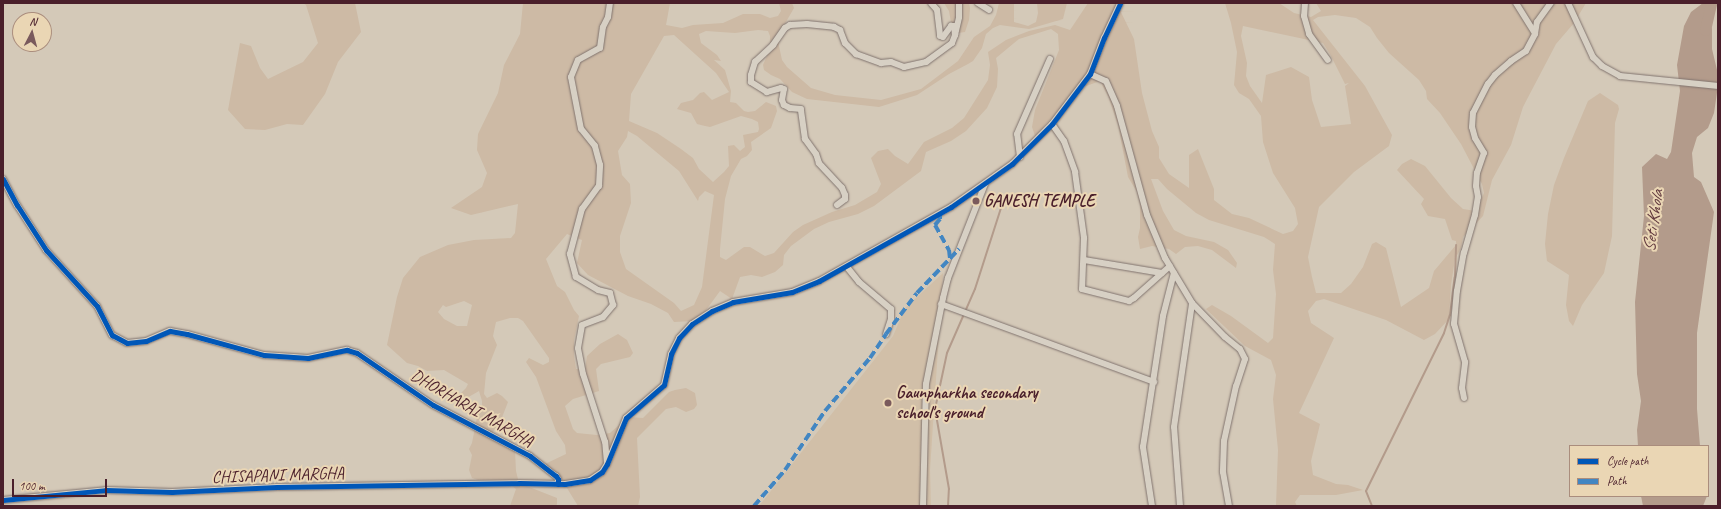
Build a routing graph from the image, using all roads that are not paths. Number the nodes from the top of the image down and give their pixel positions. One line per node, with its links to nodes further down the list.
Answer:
1 (610, 3): 32 (street)
2 (931, 3): 12 (street)
3 (959, 3): 12 (street)
4 (978, 3): 10 (street)
5 (1120, 3): 15 (street)
6 (1305, 3): 14 (street)
7 (1516, 3): 11 (street)
8 (1551, 3): 11 (street)
9 (1568, 3): 16 (street)
10 (989, 10)
11 (1535, 34): 31 (street)
12 (955, 35): 21 (street)
13 (1050, 59): 18 (street)
14 (1328, 60)
15 (1090, 74): 17 (street); 23 (street)
16 (1718, 86)
17 (1052, 124): 18 (street); 22 (street)
18 (1020, 157): 20 (street)
19 (3, 179): 33 (street, DHORHARAI MARGHA)
20 (985, 184): 24 (street); 28 (street)
21 (837, 205)
22 (1084, 260): 25 (street); 25 (street)
23 (1170, 266): 25 (street); 26 (street)
24 (847, 267): 29 (street); 32 (street)
25 (1162, 273)
26 (1174, 273): 27 (street); 30 (street)
27 (1192, 303): 37 (street); 38 (street)
28 (942, 304): 30 (street); 35 (street)
29 (886, 334)
30 (1154, 382): 36 (street)
31 (1464, 398)
32 (607, 464): 33 (street, CHISAPANI MARGHA)
33 (556, 484): 34 (street, CHISAPANI MARGHA)
34 (3, 500)
35 (923, 506)
36 (1152, 506)
37 (1180, 506)
38 (1229, 506)

